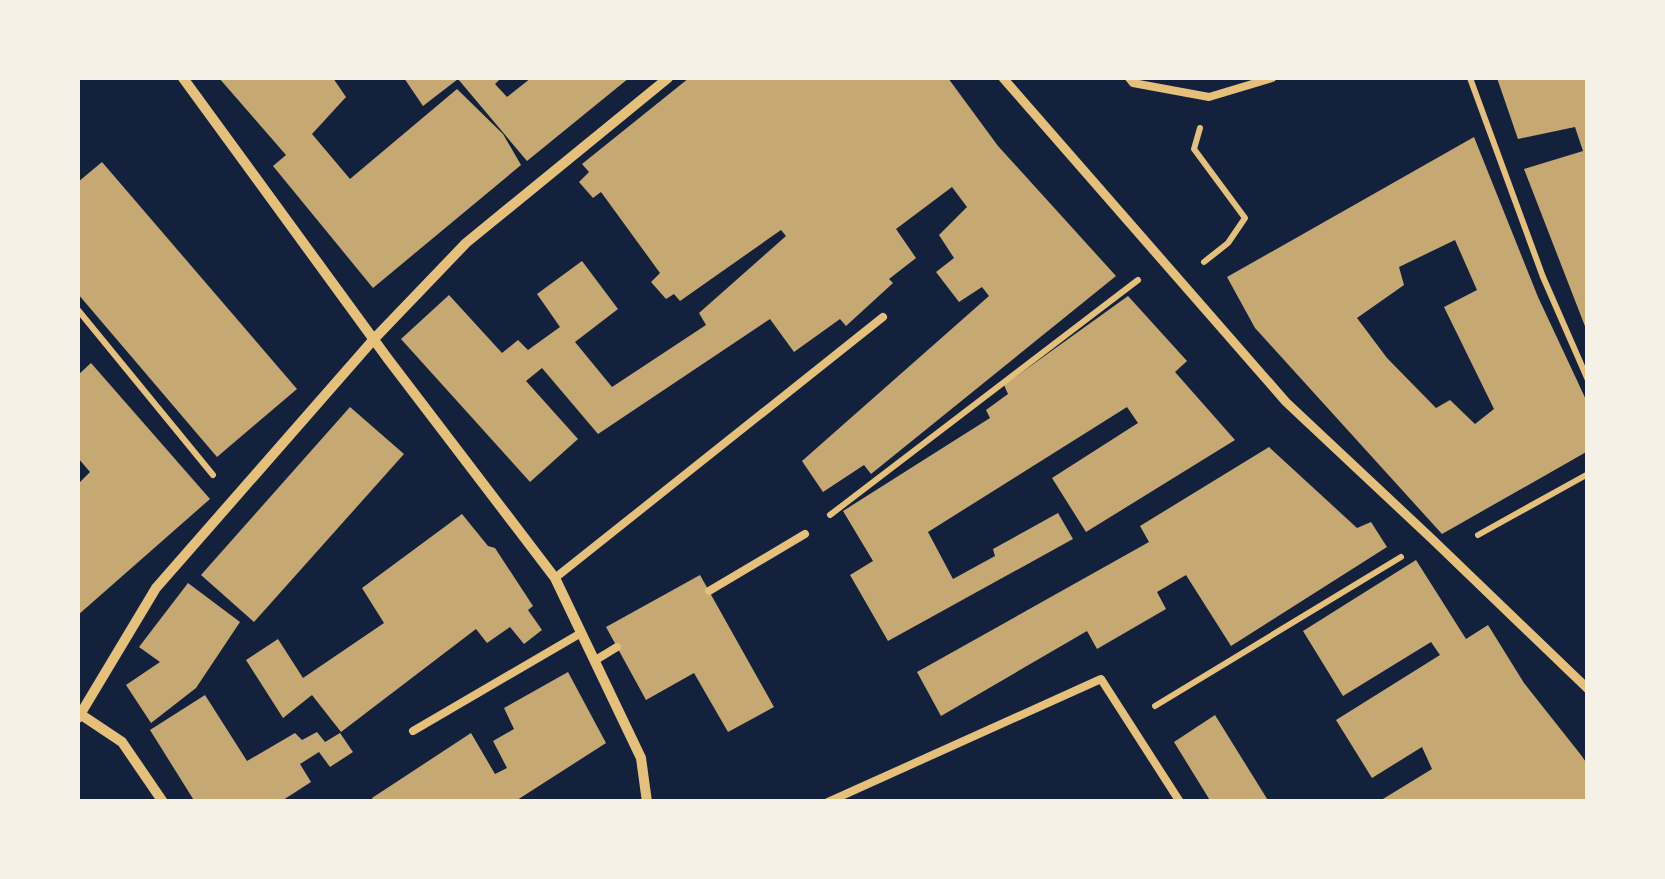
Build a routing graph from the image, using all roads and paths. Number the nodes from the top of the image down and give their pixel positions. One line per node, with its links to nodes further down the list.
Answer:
1 (183, 78): 12 (street)
2 (668, 78): 12 (street)
3 (1003, 78): 9 (street)
4 (1130, 78): 7 (lane)
5 (1272, 78): 7 (lane)
6 (1470, 78): 13 (path)
7 (1209, 97): 8 (path)
8 (1228, 243)
9 (1162, 262): 16 (path); 17 (street)
10 (78, 310): 15 (path)
11 (883, 317): 19 (lane)
12 (374, 338): 15 (street); 19 (street)
13 (1588, 380)
14 (1588, 474): 18 (path)
15 (233, 499): 25 (street)
16 (805, 534): 20 (lane)
17 (1432, 538): 18 (street); 26 (path)
18 (1446, 553): 24 (street)
19 (555, 578): 21 (street)
20 (709, 591)
21 (581, 633): 23 (street); 27 (lane)
22 (617, 647): 23 (lane)
23 (594, 661): 29 (street)
24 (1588, 689)
25 (79, 716): 28 (street)
26 (1129, 722): 30 (lane); 31 (lane)
27 (413, 731)
28 (163, 802)
29 (647, 802)
30 (828, 802)
31 (1180, 802)

